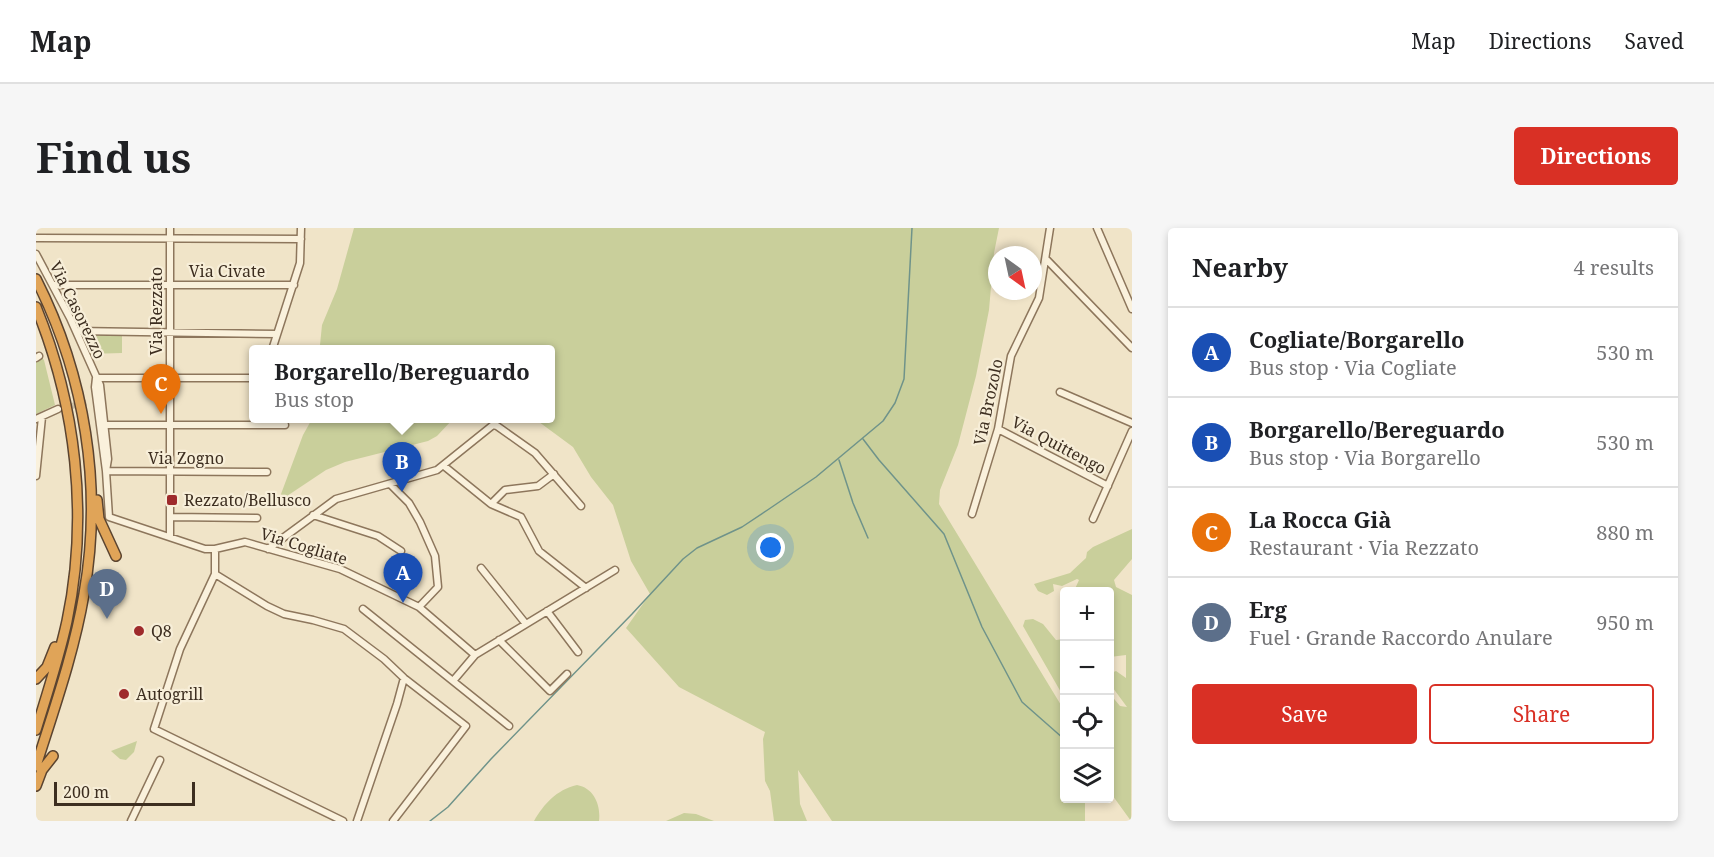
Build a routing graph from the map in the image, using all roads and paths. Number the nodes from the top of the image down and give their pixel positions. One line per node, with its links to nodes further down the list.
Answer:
1 (170, 228): 6 (street, Via Rezzato)
2 (301, 228): 7 (street)
3 (1050, 228): 9 (street, Via Brozolo)
4 (1097, 228): 15 (street)
5 (36, 238): 6 (street)
6 (170, 238): 7 (street); 12 (street, Via Rezzato)
7 (301, 238): 13 (street)
8 (36, 254): 11 (street, Via Casorezzo)
9 (1046, 259): 20 (street); 31 (street, Via Brozolo)
10 (36, 279): 33 (highway)
11 (53, 285): 12 (street, Via Civate); 16 (street, Via Casorezzo)
12 (170, 285): 13 (street, Via Civate); 17 (street, Via Rezzato)
13 (294, 285): 18 (street)
14 (36, 307): 63 (highway)
15 (1132, 309)
16 (76, 330): 17 (street); 21 (street, Via Casorezzo)
17 (170, 330): 18 (street); 22 (street, Via Rezzato)
18 (277, 334): 19 (street)
19 (274, 345)
20 (1132, 348)
21 (96, 378): 22 (street); 29 (street, Via Casorezzo); 36 (street, Via Casorezzo)
22 (170, 378): 23 (street); 28 (street, Via Rezzato)
23 (249, 378)
24 (1060, 392): 27 (street)
25 (58, 409): 26 (street)
26 (39, 418): 34 (street)
27 (1132, 423)
28 (169, 424): 29 (street); 30 (street); 37 (street, Via Rezzato)
29 (104, 425): 36 (street, Via Casorezzo)
30 (285, 425)
31 (998, 429): 42 (street, Via Quittengo); 45 (street, Via Brozolo)
32 (1132, 431): 42 (street)
33 (87, 444): 55 (highway); 76 (highway)
34 (37, 453): 40 (street)
35 (444, 466): 39 (street); 41 (street); 43 (street)
36 (106, 471): 37 (street, Via Zogno); 46 (street, Via Casorezzo)
37 (170, 471): 38 (street, Via Zogno); 48 (street, Via Rezzato)
38 (267, 471)
39 (554, 474): 43 (street); 44 (street)
40 (36, 476)
41 (390, 484): 47 (street); 60 (street)
42 (1108, 486): 50 (street)
43 (491, 504): 59 (street)
44 (581, 506)
45 (972, 514)
46 (108, 515): 51 (street, Via Cogliate)
47 (313, 515): 53 (street); 54 (street)
48 (170, 517): 49 (street); 51 (street, Via Rezzato)
49 (257, 518)
50 (1093, 519)
51 (170, 537): 52 (street, Via Cogliate)
52 (214, 549): 53 (street, Via Cogliate); 58 (street)
53 (268, 549): 60 (street, Via Cogliate)
54 (400, 551)
55 (116, 556)
56 (481, 568): 64 (street)
57 (615, 570): 59 (street)
58 (215, 574): 69 (street); 79 (street)
59 (586, 588): 62 (street)
60 (419, 607): 67 (street, Via Cogliate)
61 (363, 609): 71 (street)
62 (547, 611): 64 (street); 66 (street)
63 (67, 620): 70 (highway); 73 (highway)
64 (526, 624): 65 (street)
65 (499, 640): 67 (street); 68 (street)
66 (578, 652)
67 (475, 655): 71 (street)
68 (567, 674)
69 (404, 678): 80 (street); 81 (street)
70 (36, 680)
71 (453, 681): 72 (street)
72 (509, 726)
73 (36, 730)
74 (53, 756): 77 (highway)
75 (160, 760): 78 (street)
76 (36, 766)
77 (36, 786)
78 (132, 821)
79 (343, 821)
80 (357, 821)
81 (393, 821)

